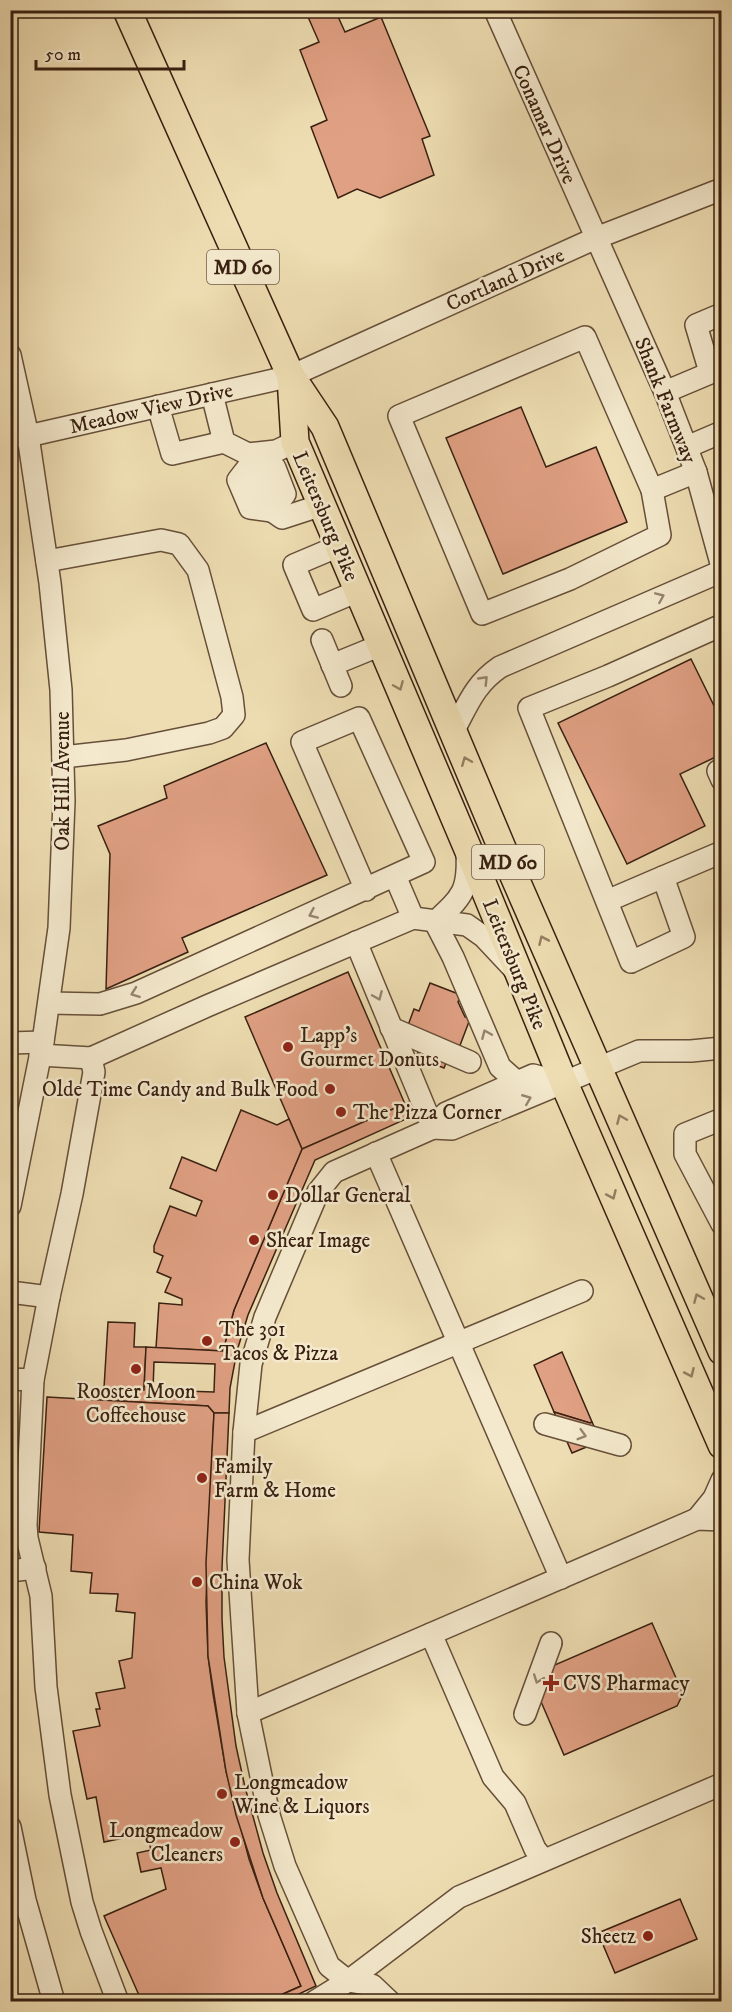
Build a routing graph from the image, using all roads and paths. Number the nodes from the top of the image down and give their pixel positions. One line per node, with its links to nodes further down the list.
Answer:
1 (127, 10): 8 (main road, Leitersburg Pike / MD 60)
2 (495, 10): 4 (street, Conamar Drive)
3 (722, 189): 4 (street, Cortland Drive)
4 (596, 238): 8 (street, Cortland Drive); 9 (street, Shank Farmway)
5 (722, 315): 7 (street)
6 (10, 355): 13 (street, Oak Hill Avenue)
7 (716, 370): 9 (street)
8 (291, 376): 10 (street, Meadow View Drive); 15 (main road, Leitersburg Pike / MD 60); 31 (main road, Leitersburg Pike / MD 60)
9 (665, 392): 16 (street, Shank Farmway)
10 (212, 394): 11 (street, Meadow View Drive); 14 (street)
11 (158, 406): 13 (street, Meadow View Drive); 14 (street)
12 (722, 432): 16 (street)
13 (19, 436): 23 (street, Oak Hill Avenue)
14 (224, 442): 17 (street)
15 (295, 442): 17 (street); 21 (main road, Leitersburg Pike / MD 60)
16 (687, 447): 18 (street, Shank Farmway)
17 (250, 458): 21 (street)
18 (696, 472): 19 (street); 20 (street, Shank Farmway)
19 (652, 489): 19 (street)
20 (713, 495): 24 (street, Shank Farmway)
21 (322, 505): 22 (main road, Leitersburg Pike / MD 60)
22 (339, 546): 25 (main road, Leitersburg Pike / MD 60); 25 (street)
23 (46, 561): 32 (street, Oak Hill Avenue); 32 (street)
24 (722, 569): 31 (street, one-way to 24)
25 (358, 591): 28 (main road, Leitersburg Pike / MD 60)
26 (722, 625): 38 (street)
27 (321, 640): 29 (street)
28 (381, 645): 29 (street); 33 (main road, Leitersburg Pike / MD 60, one-way to 33)
29 (332, 665): 30 (street)
30 (341, 686)
31 (454, 730): 50 (main road, Leitersburg Pike / MD 60, one-way to 31)
32 (63, 757): 43 (street, Oak Hill Avenue)
33 (466, 846): 40 (street); 42 (main road, Leitersburg Pike / MD 60)
34 (722, 852): 36 (street)
35 (395, 876): 37 (street); 37 (street); 39 (street)
36 (663, 877): 38 (street); 38 (street)
37 (366, 890): 43 (street, one-way to 43)
38 (607, 901)
39 (413, 918): 40 (street); 41 (street)
40 (435, 922): 42 (street); 51 (street, one-way to 40)
41 (356, 942): 44 (street, one-way to 44); 48 (street)
42 (519, 974): 52 (main road, Leitersburg Pike / MD 60)
43 (49, 1003): 46 (street, Oak Hill Avenue)
44 (391, 1028): 49 (street); 54 (street)
45 (10, 1043): 46 (street)
46 (42, 1048): 48 (street); 56 (street, Oak Hill Avenue)
47 (722, 1048): 50 (street)
48 (91, 1058): 60 (street)
49 (470, 1062)
50 (599, 1068): 52 (street); 62 (main road, Leitersburg Pike / MD 60, one-way to 50)
51 (517, 1082): 52 (street); 54 (street)
52 (564, 1083): 54 (street, one-way to 52); 68 (main road, Leitersburg Pike / MD 60, one-way to 68)
53 (722, 1119): 57 (street)
54 (433, 1128): 55 (street)
55 (376, 1153): 61 (street); 66 (street)
56 (10, 1206)
57 (722, 1224)
58 (582, 1291): 61 (street)
59 (10, 1292): 60 (street)
60 (49, 1297): 64 (street)
61 (459, 1343): 66 (street); 74 (street)
62 (722, 1351)
63 (10, 1379): 64 (street)
64 (33, 1380): 72 (street)
65 (545, 1424): 67 (street, one-way to 67)
66 (244, 1432): 77 (street)
67 (620, 1445)
68 (722, 1445)
69 (722, 1480): 70 (street)
70 (698, 1519): 71 (street); 74 (street)
71 (722, 1520)
72 (35, 1568): 73 (street); 85 (street)
73 (10, 1571)
74 (561, 1578): 75 (street)
75 (431, 1634): 77 (street); 81 (street)
76 (551, 1643): 78 (street, one-way to 78)
77 (248, 1713): 83 (street)
78 (525, 1714)
79 (722, 1784): 81 (street)
80 (10, 1827): 82 (street)
81 (543, 1859): 83 (street)
82 (18, 1900): 84 (street)
83 (351, 1991): 86 (street); 87 (street)
84 (54, 2001)
85 (118, 2001)
86 (314, 2001)
87 (390, 2001)

